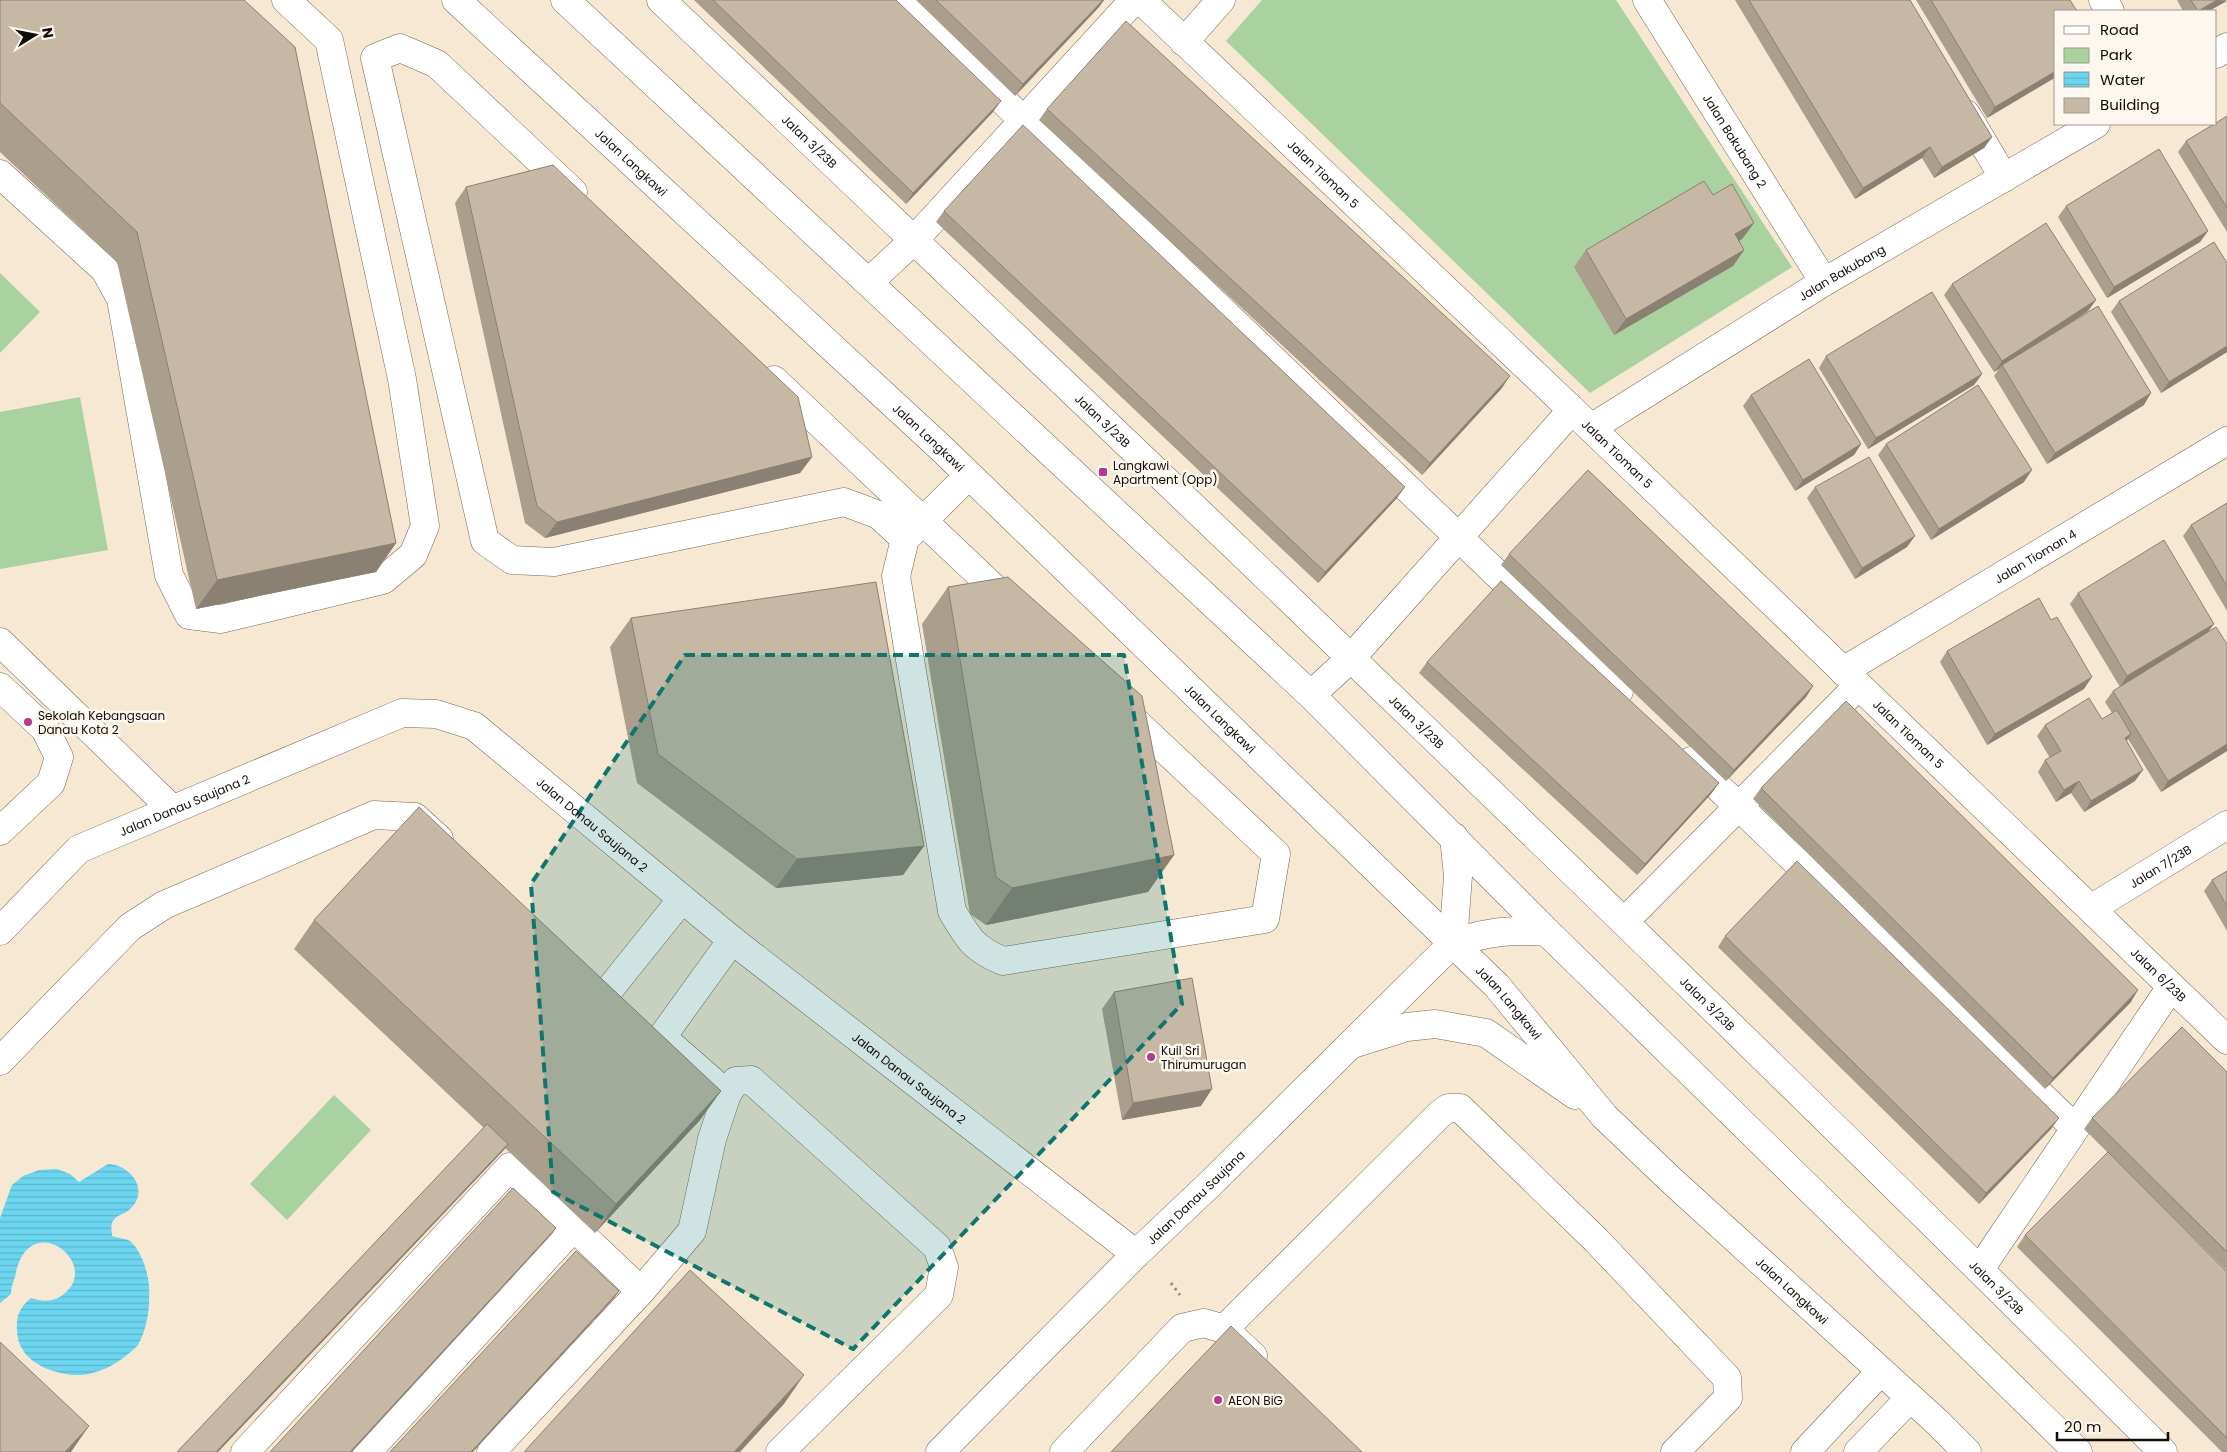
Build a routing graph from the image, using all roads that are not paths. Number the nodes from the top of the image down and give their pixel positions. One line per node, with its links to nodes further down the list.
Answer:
1 (286, 0): 14 (street)
2 (456, 0): 23 (street, Jalan Langkawi)
3 (565, 0): 18 (street)
4 (661, 0): 17 (street, Jalan 3/23B)
5 (898, 0): 12 (street)
6 (1134, 0): 12 (street)
7 (1141, 0): 10 (street, Jalan Tioman 5)
8 (1221, 0): 10 (street)
9 (1648, 0): 19 (street, Jalan Bakubang 2)
10 (1184, 42): 21 (street, Jalan Tioman 5)
11 (1955, 94): 15 (street)
12 (1024, 119): 17 (street); 25 (street)
13 (2094, 125): 15 (street, Jalan Bakubang)
14 (0, 174)
15 (2004, 178): 19 (street, Jalan Bakubang)
16 (590, 207): 24 (street)
17 (914, 240): 18 (street); 28 (street, Jalan 3/23B)
18 (869, 282): 32 (street)
19 (1824, 282): 21 (street, Jalan Bakubang)
20 (756, 364): 24 (street)
21 (1581, 419): 25 (street, Jalan Bakubang); 29 (street, Jalan Tioman 5)
22 (2227, 441): 29 (street, Jalan Tioman 4)
23 (968, 476): 24 (street); 47 (street, Jalan Langkawi)
24 (914, 530): 26 (street); 31 (street)
25 (1460, 538): 28 (street, Jalan Bakubang); 33 (street)
26 (1031, 623)
27 (0, 642): 36 (street)
28 (1352, 657): 32 (street, Jalan Bakubang); 43 (street, Jalan 3/23B)
29 (1851, 678): 35 (street, Jalan Tioman 4); 42 (street, Jalan Tioman 5)
30 (0, 687): 38 (street)
31 (1103, 691)
32 (1311, 695): 39 (street)
33 (1638, 710)
34 (1673, 744): 35 (street)
35 (1737, 806): 43 (street, Jalan Tioman 4); 55 (street)
36 (172, 810): 41 (street, Jalan Danau Saujana 2); 44 (street, Jalan Danau Saujana 2)
37 (2227, 825): 42 (street, Jalan 7/23B)
38 (0, 831)
39 (1454, 837): 45 (street); 47 (street)
40 (460, 857): 52 (street)
41 (682, 899): 46 (street, Jalan Danau Saujana 2); 49 (street)
42 (2092, 908): 48 (street, Jalan 6/23B)
43 (1625, 921): 58 (street, Jalan 3/23B)
44 (0, 930)
45 (1547, 932): 47 (street); 74 (street)
46 (732, 940): 49 (street); 57 (street, Jalan Danau Saujana 2)
47 (1453, 942): 51 (street, Jalan Danau Saujana); 54 (street, Jalan Langkawi)
48 (2171, 987): 50 (street, Jalan 6/23B); 55 (street)
49 (662, 1037): 53 (street)
50 (2227, 1040)
51 (1350, 1045): 54 (street); 57 (street, Jalan Danau Saujana)
52 (0, 1060)
53 (727, 1094): 59 (street); 67 (street)
54 (1604, 1116): 61 (street, Jalan Langkawi)
55 (2075, 1128): 58 (street)
56 (574, 1227): 59 (street); 64 (street); 65 (street)
57 (1136, 1254): 68 (street, Jalan Danau Saujana)
58 (1980, 1270): 75 (street, Jalan 3/23B)
59 (641, 1291): 66 (street)
60 (1224, 1329): 62 (street); 69 (street); 70 (street)
61 (1881, 1371): 63 (street, Jalan Langkawi); 71 (street)
62 (1274, 1375)
63 (1910, 1398): 72 (street); 73 (street, Jalan Langkawi)
64 (245, 1452)
65 (367, 1452)
66 (491, 1452)
67 (780, 1452)
68 (940, 1452)
69 (1064, 1452)
70 (1676, 1452)
71 (1805, 1452)
72 (1858, 1452)
73 (1967, 1452)
74 (2078, 1452)
75 (2163, 1452)

